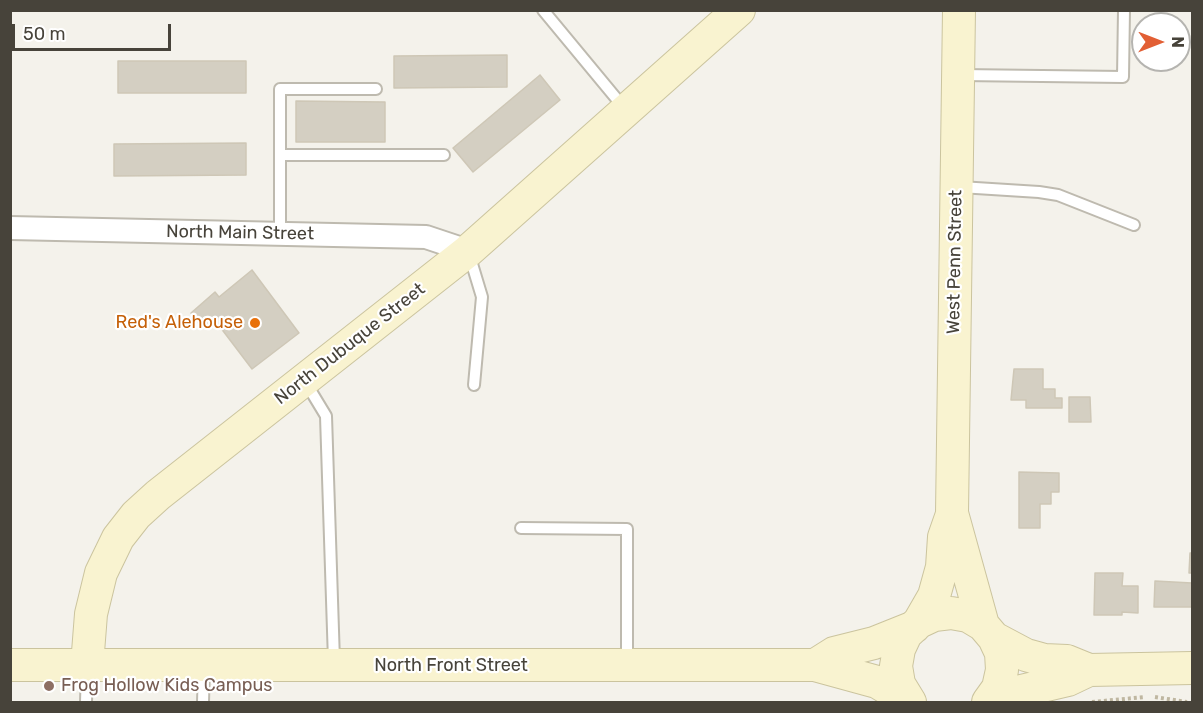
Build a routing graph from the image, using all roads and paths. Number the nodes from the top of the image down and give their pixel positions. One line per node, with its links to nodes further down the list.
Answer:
1 (543, 10): 7 (lane)
2 (739, 10): 7 (main road, North Dubuque Street)
3 (959, 10): 5 (main road, West Penn Street)
4 (1124, 10): 5 (lane)
5 (958, 75): 10 (main road, West Penn Street)
6 (376, 89): 9 (lane)
7 (627, 112): 14 (main road, North Dubuque Street)
8 (444, 154): 9 (lane)
9 (280, 155): 13 (lane)
10 (956, 186): 11 (lane); 17 (main road, West Penn Street)
11 (1134, 225)
12 (10, 228): 13 (street, North Main Street)
13 (280, 234): 14 (street, North Main Street)
14 (468, 251): 15 (main road, North Dubuque Street); 16 (lane)
15 (304, 380): 22 (main road, North Dubuque Street); 24 (lane)
16 (474, 385)
17 (952, 513): 19 (main road, West Penn Street); 20 (main road, West Penn Street)
18 (521, 528): 25 (lane)
19 (916, 624): 20 (main road); 23 (main road, North Front Street); 30 (main road, West Penn Street)
20 (988, 631): 28 (main road); 29 (main road, West Penn Street)
21 (10, 665): 22 (main road)
22 (87, 665): 26 (main road, North Front Street); 31 (lane)
23 (815, 665): 25 (main road, North Front Street); 30 (main road, North Front Street)
24 (334, 666): 25 (main road, North Front Street); 26 (main road, North Front Street)
25 (627, 666)
26 (204, 667): 32 (lane)
27 (1192, 668): 28 (main road)
28 (1089, 670): 29 (main road)
29 (989, 700)
30 (909, 701)
31 (86, 702)
32 (203, 702)
33 (1092, 702): 34 (path)
34 (1187, 702)

